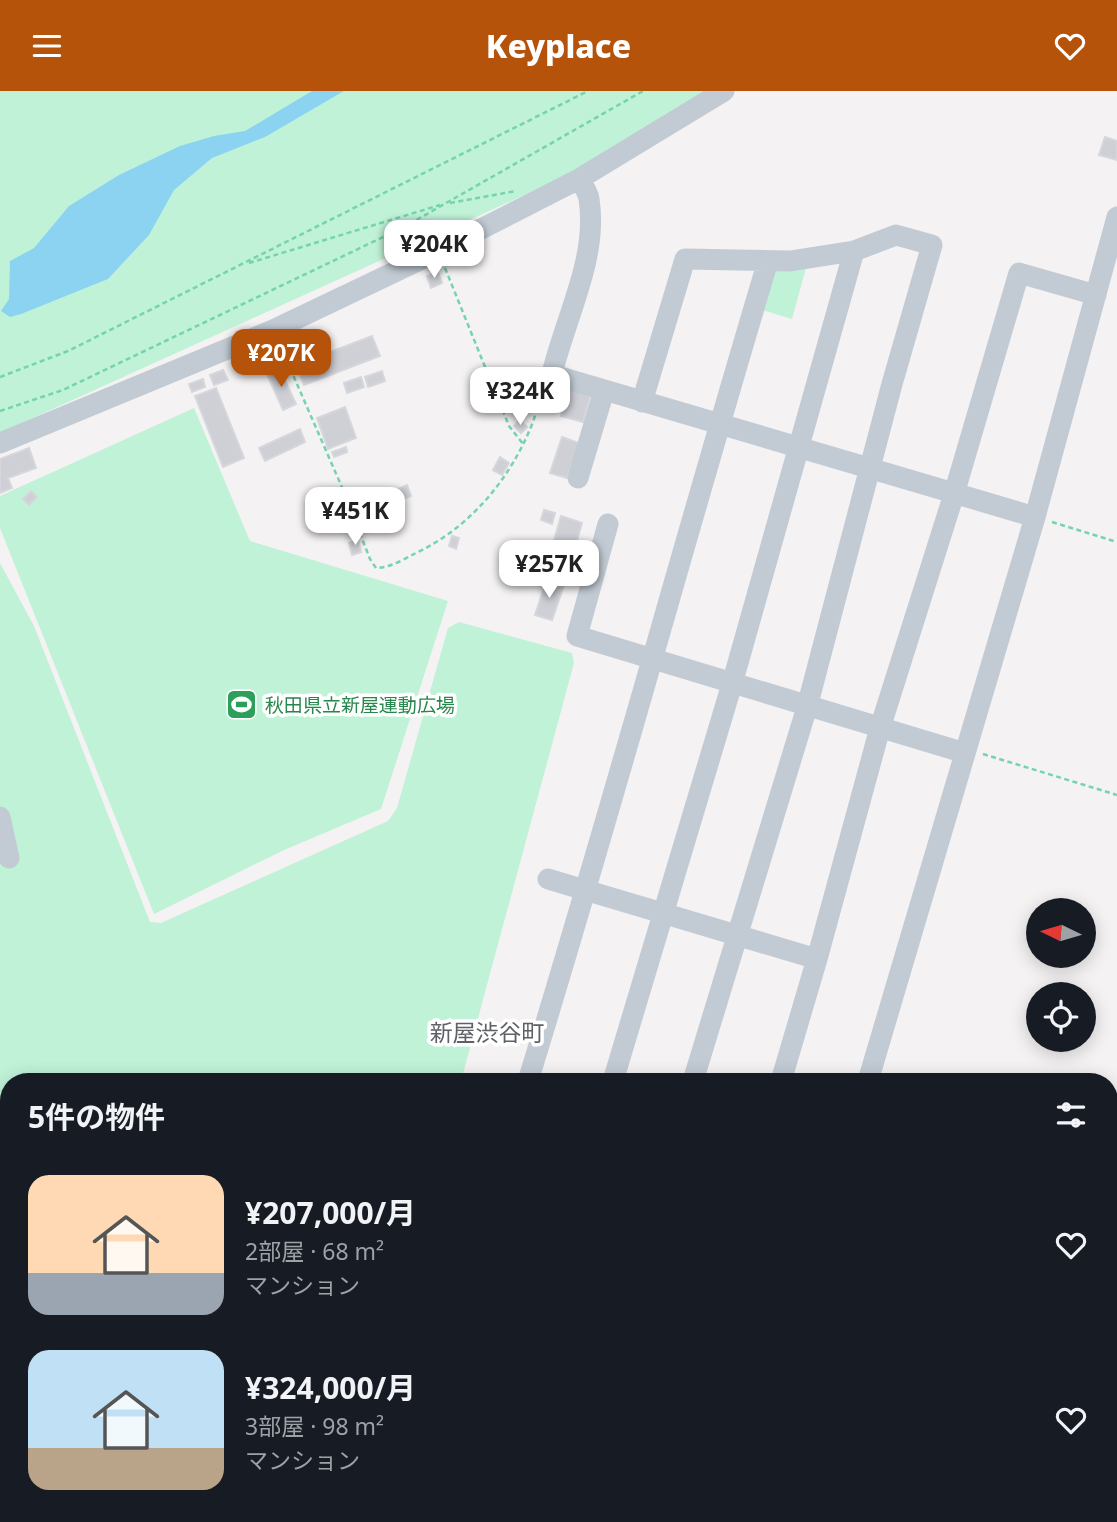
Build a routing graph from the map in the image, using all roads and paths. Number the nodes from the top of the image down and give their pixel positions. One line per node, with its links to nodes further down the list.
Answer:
1 (588, 91): 11 (path)
2 (643, 91): 6 (path)
3 (724, 91): 4 (street)
4 (579, 179): 8 (street); 14 (street)
5 (526, 189): 6 (path)
6 (446, 204): 11 (path); 18 (path)
7 (1117, 217): 12 (street)
8 (439, 251): 13 (street); 21 (path)
9 (854, 251): 10 (street); 22 (street); 23 (street)
10 (768, 261): 17 (street); 19 (street)
11 (239, 266): 15 (path)
12 (1096, 295): 25 (street); 26 (street)
13 (273, 330): 20 (street); 21 (path)
14 (556, 373): 16 (street); 21 (path)
15 (0, 377)
16 (604, 391): 17 (street); 24 (street)
17 (642, 402): 19 (street)
18 (0, 411)
19 (719, 425): 22 (street); 29 (street)
20 (0, 443)
21 (523, 444)
22 (799, 448): 23 (street); 30 (street)
23 (869, 469): 25 (street); 31 (street)
24 (578, 478)
25 (954, 494): 26 (street); 32 (street)
26 (1035, 517): 28 (path); 33 (street)
27 (608, 524): 29 (street)
28 (1117, 542)
29 (652, 659): 30 (street); 38 (street)
30 (732, 684): 31 (street); 39 (street)
31 (807, 706): 32 (street); 40 (street)
32 (880, 728): 33 (street); 41 (street)
33 (966, 751): 34 (path); 46 (street)
34 (1117, 795)
35 (0, 817): 36 (street)
36 (9, 858)
37 (548, 879): 38 (street)
38 (587, 890): 39 (street); 42 (street)
39 (664, 912): 40 (street); 43 (street)
40 (738, 934): 41 (street); 44 (street)
41 (817, 959): 45 (street)
42 (530, 1073)
43 (614, 1073)
44 (695, 1073)
45 (783, 1073)
46 (870, 1073)

